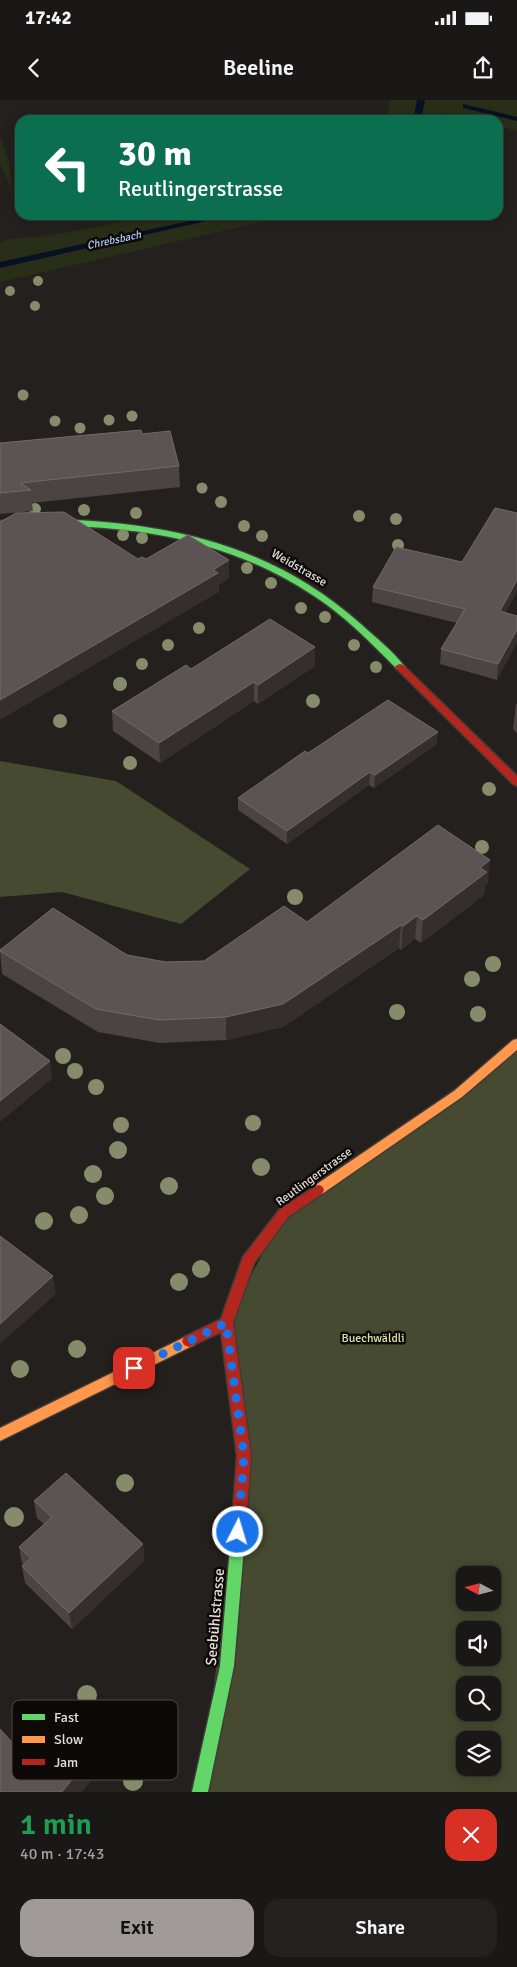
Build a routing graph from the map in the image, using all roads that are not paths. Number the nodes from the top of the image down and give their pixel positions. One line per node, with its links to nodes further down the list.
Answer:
1 (0, 524): 2 (street, Weidstrasse)
2 (517, 782)
3 (517, 1043): 4 (street, Reutlingerstrasse)
4 (226, 1323): 5 (street); 6 (street, Seebühlstrasse)
5 (0, 1435)
6 (200, 1792)

